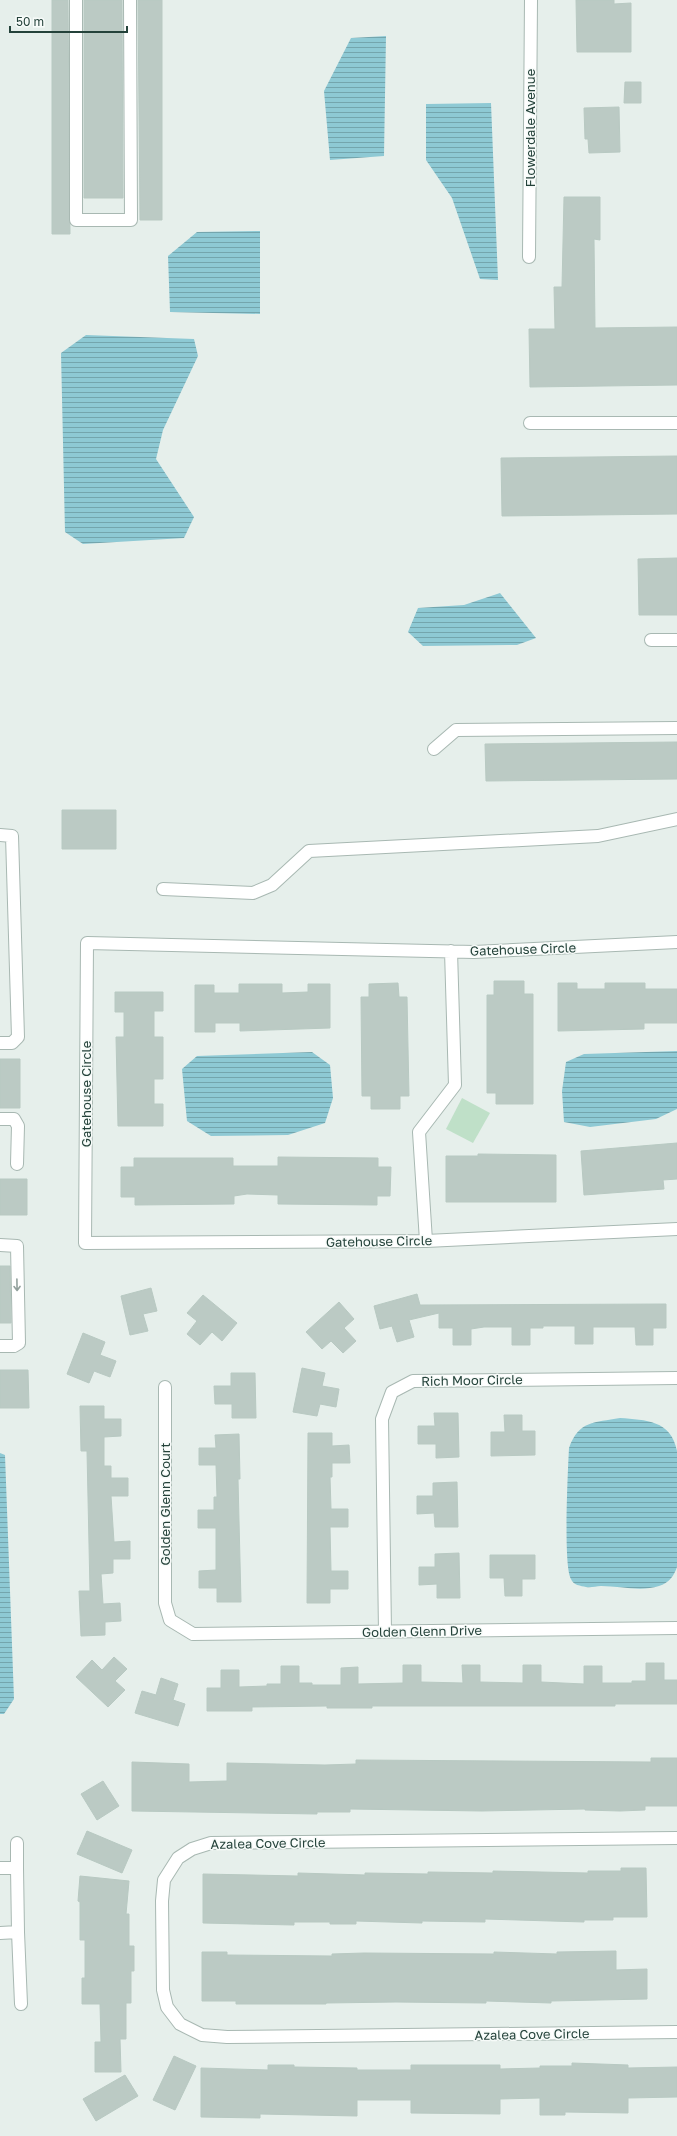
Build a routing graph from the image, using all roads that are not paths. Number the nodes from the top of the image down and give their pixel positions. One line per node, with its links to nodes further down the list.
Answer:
1 (76, 0): 2 (street)
2 (130, 0)
3 (531, 0): 4 (street, Flowerdale Avenue)
4 (529, 257)
5 (530, 423): 6 (street)
6 (677, 423)
7 (651, 640): 8 (street)
8 (677, 640)
9 (677, 728): 10 (street)
10 (434, 749)
11 (677, 819): 13 (street)
12 (0, 835): 16 (street)
13 (163, 890)
14 (677, 942): 15 (street, Gatehouse Circle)
15 (451, 951): 20 (street); 20 (street, Gatehouse Circle)
16 (0, 1043)
17 (0, 1119): 18 (street)
18 (17, 1164)
19 (677, 1229): 20 (street, Gatehouse Circle)
20 (426, 1241)
21 (0, 1244): 22 (street, one-way to 22)
22 (0, 1346)
23 (677, 1378): 27 (street, Rich Moor Circle)
24 (164, 1387): 25 (street, Golden Glenn Court)
25 (170, 1620): 27 (street, Golden Glenn Drive)
26 (677, 1628): 27 (street, Golden Glenn Drive)
27 (385, 1632)
28 (677, 1838): 35 (street, Azalea Cove Circle)
29 (16, 1843): 31 (street)
30 (0, 1868): 31 (street)
31 (17, 1868): 32 (street)
32 (18, 1932): 33 (street); 34 (street)
33 (0, 1933)
34 (21, 2004)
35 (677, 2032)

